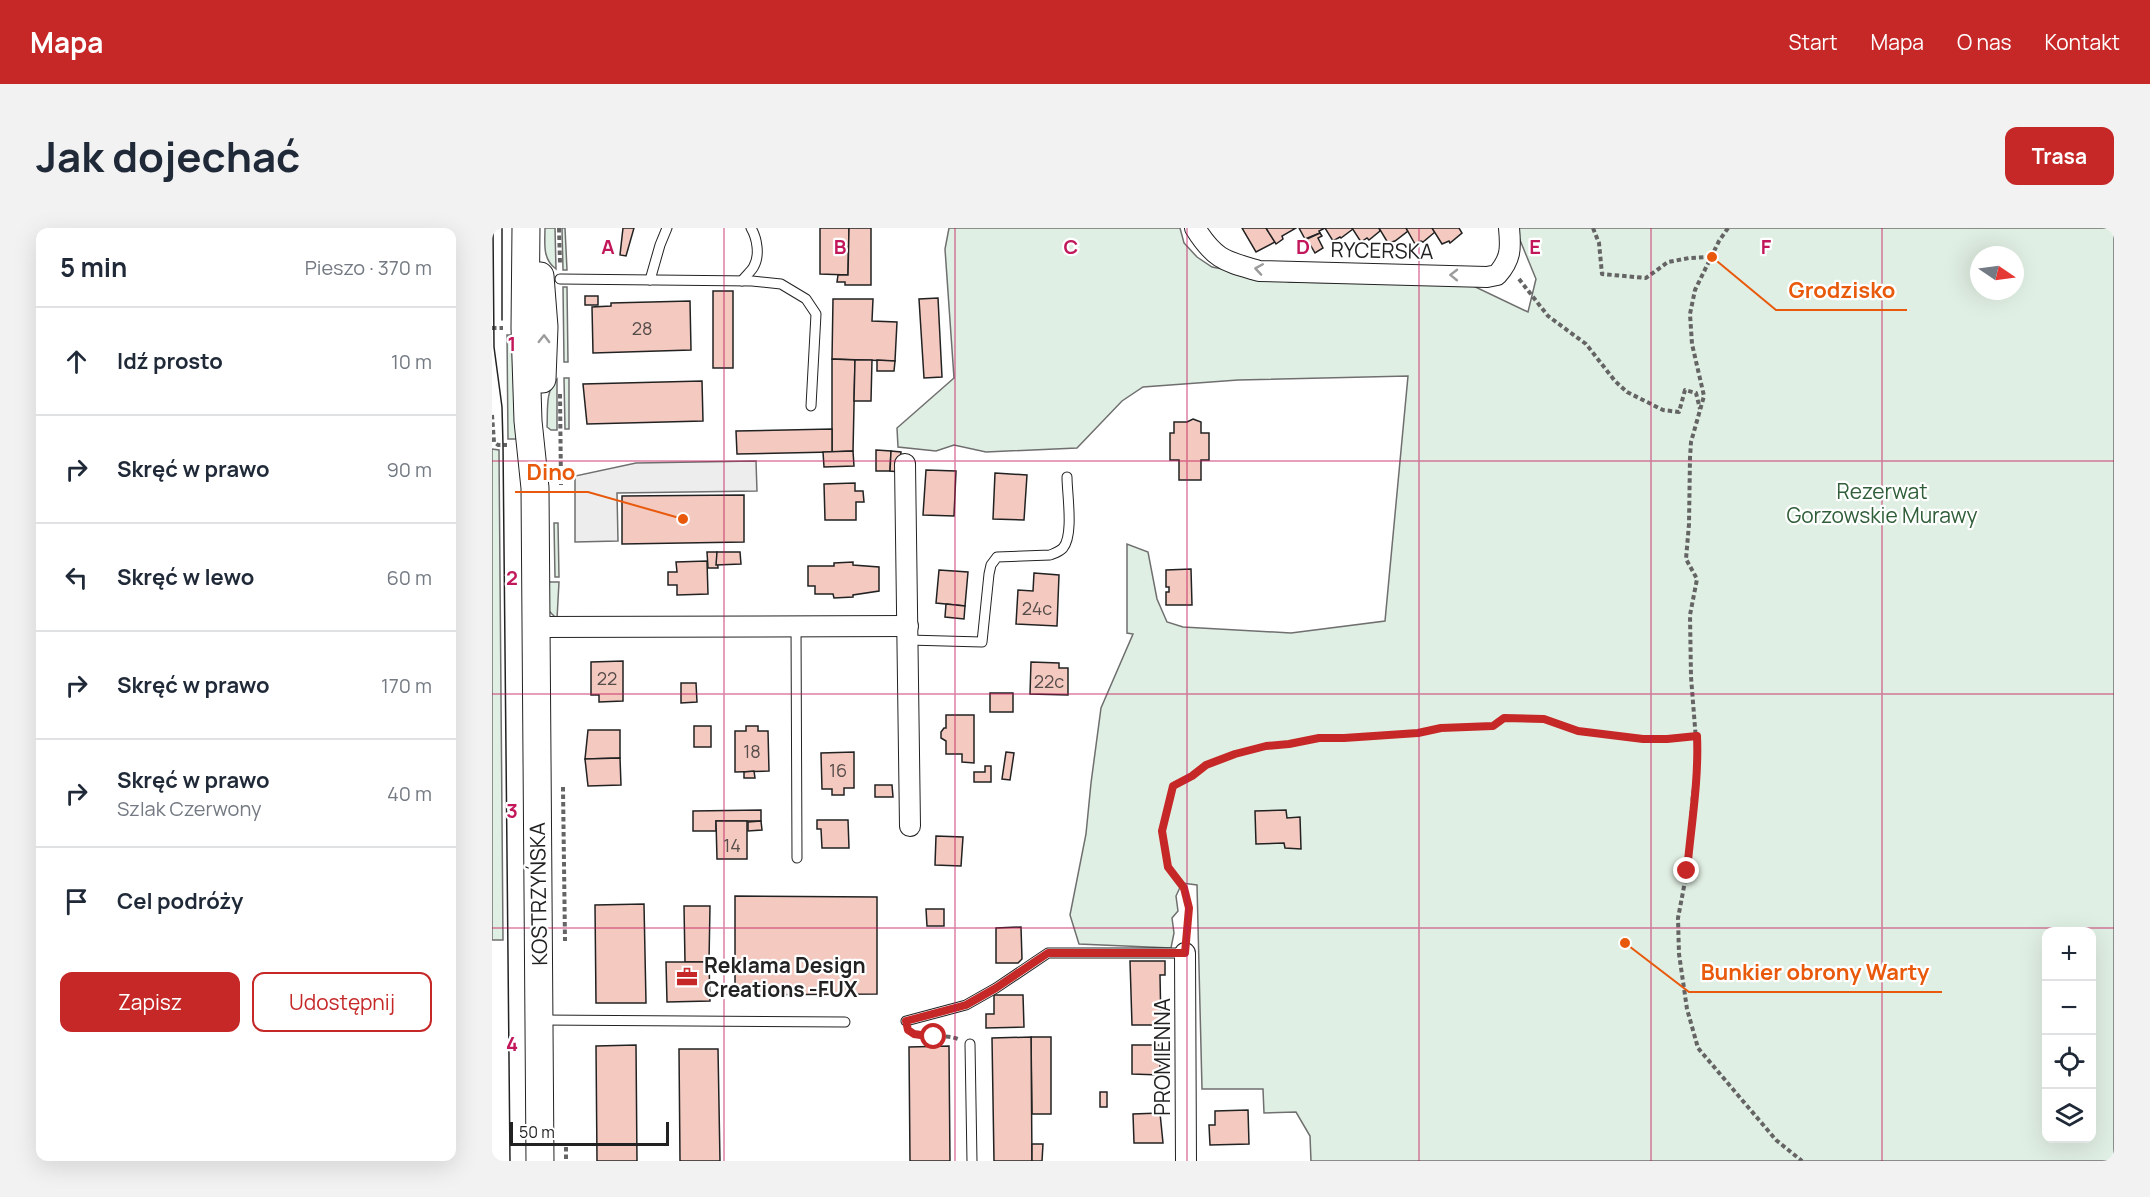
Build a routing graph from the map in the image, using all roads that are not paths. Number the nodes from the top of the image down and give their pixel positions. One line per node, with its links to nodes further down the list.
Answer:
1 (526, 228): 13 (main road, KOSTRZYŃSKA)
2 (535, 228): 13 (main road, KOSTRZYŃSKA, one-way to 2)
3 (667, 228): 8 (lane)
4 (752, 228): 9 (lane)
5 (1195, 228): 6 (street, RYCERSKA, one-way to 5)
6 (1509, 228)
7 (560, 279): 8 (lane)
8 (650, 280): 9 (lane)
9 (742, 281): 10 (lane)
10 (812, 406)
11 (905, 464): 16 (street)
12 (1067, 477): 16 (lane)
13 (535, 482): 15 (main road, KOSTRZYŃSKA)
14 (796, 626): 15 (street); 16 (street); 18 (lane)
15 (536, 627): 20 (main road, KOSTRZYŃSKA)
16 (908, 633): 17 (street)
17 (910, 826)
18 (797, 858)
19 (1185, 953): 21 (lane); 26 (street, PROMIENNA)
20 (540, 1020): 22 (lane); 24 (main road, KOSTRZYŃSKA)
21 (906, 1021)
22 (844, 1022)
23 (970, 1044): 25 (lane)
24 (540, 1161)
25 (972, 1161)
26 (1186, 1161)

